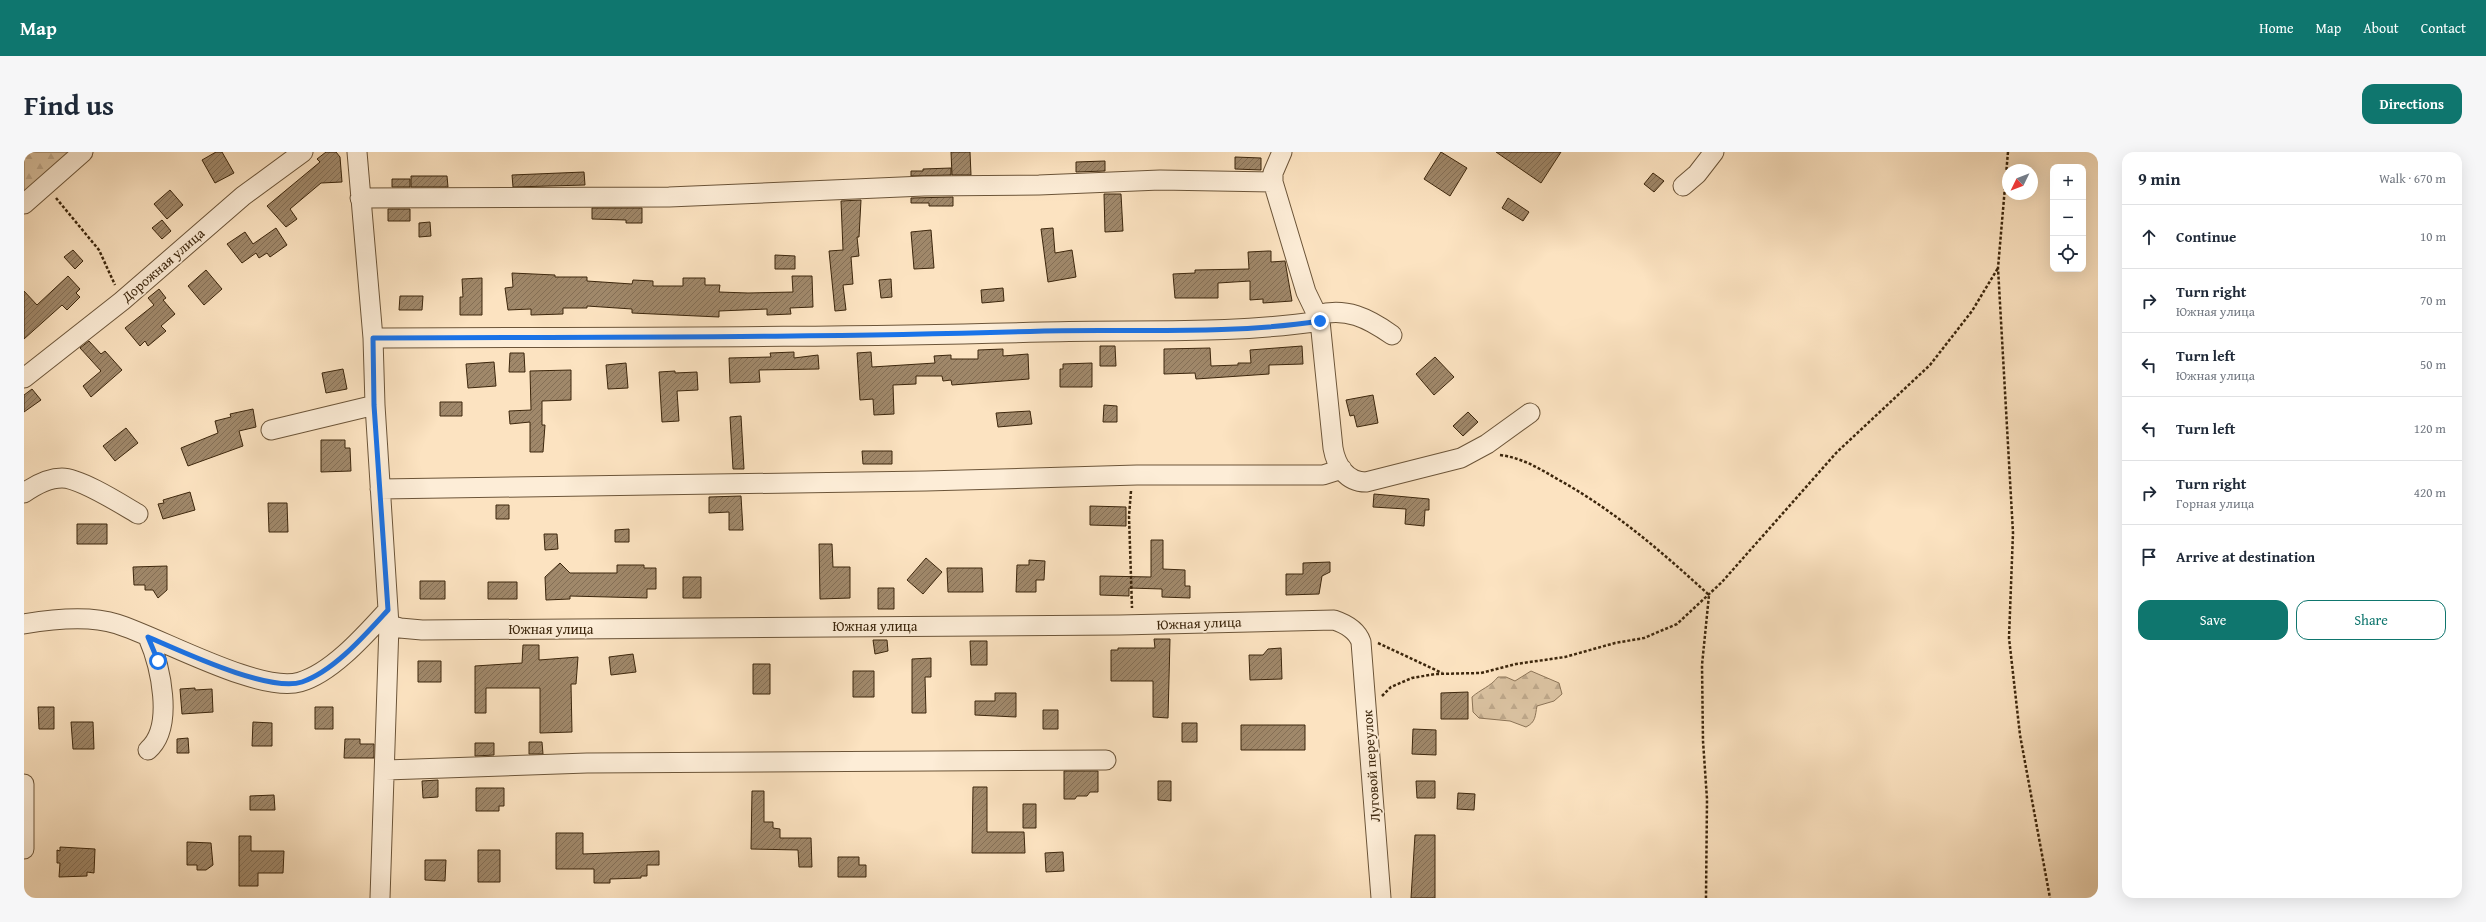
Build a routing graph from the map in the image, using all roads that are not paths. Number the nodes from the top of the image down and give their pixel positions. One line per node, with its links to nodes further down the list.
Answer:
1 (83, 152): 9 (street)
2 (303, 152): 13 (street, Дорожная улица)
3 (357, 152): 8 (street)
4 (1282, 152): 6 (street)
5 (1714, 152): 7 (street)
6 (1273, 182): 8 (street); 10 (street)
7 (1682, 186)
8 (360, 198): 12 (street)
9 (24, 204)
10 (1318, 318): 11 (street); 12 (street); 17 (street)
11 (1392, 335)
12 (373, 338): 14 (street)
13 (24, 378)
14 (374, 405): 16 (street); 18 (street)
15 (1530, 413): 17 (street)
16 (271, 430)
17 (1342, 469): 18 (street)
18 (380, 489): 21 (street)
19 (24, 493): 20 (street)
20 (138, 514)
21 (388, 617): 23 (street, Южная улица); 24 (street); 27 (street)
22 (24, 624): 24 (street)
23 (1358, 634): 31 (street, Луговой переулок)
24 (148, 637): 25 (street)
25 (148, 750)
26 (1106, 760): 27 (street)
27 (386, 770): 30 (street)
28 (24, 784): 29 (street)
29 (24, 849)
30 (380, 898)
31 (1381, 898)

